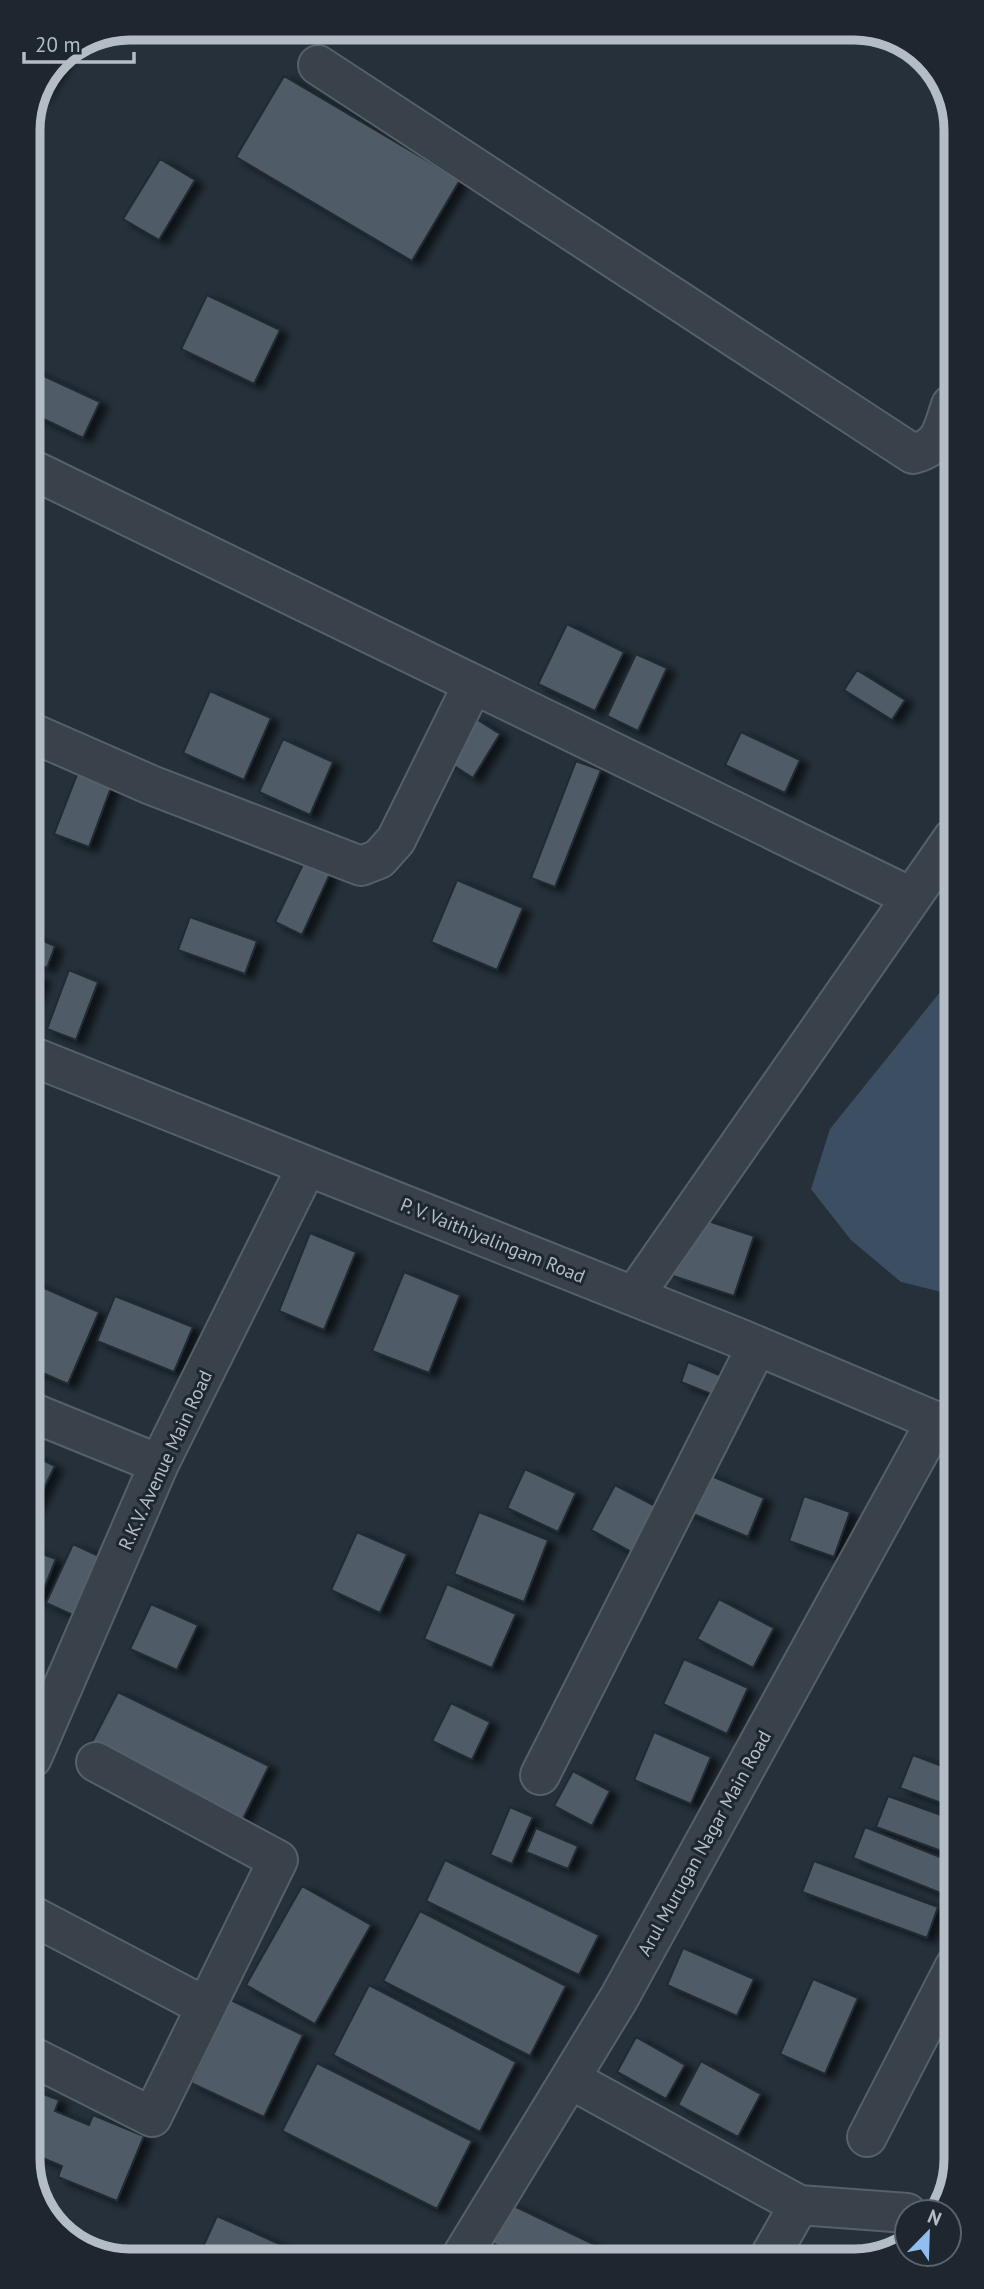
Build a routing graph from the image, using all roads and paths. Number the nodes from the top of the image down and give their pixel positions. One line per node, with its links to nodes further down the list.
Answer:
1 (318, 65): 2 (street)
2 (944, 425)
3 (40, 473): 4 (street)
4 (473, 684): 5 (street); 7 (street)
5 (40, 736)
6 (944, 851): 7 (street)
7 (911, 897): 10 (street)
8 (40, 1060): 9 (street, P. V. Vaithiyalingam Road)
9 (307, 1166): 10 (street, P. V. Vaithiyalingam Road); 15 (street, R.K.V. Avenue Main Road)
10 (634, 1296): 11 (street, P. V. Vaithiyalingam Road)
11 (757, 1346): 13 (street, P. V. Vaithiyalingam Road); 18 (street)
12 (40, 1416): 15 (street)
13 (944, 1425)
14 (944, 1427): 23 (street, Arul Murugan Nagar Main Road)
15 (159, 1464): 16 (street, R.K.V. Avenue Main Road)
16 (40, 1739)
17 (96, 1762): 21 (street)
18 (540, 1774)
19 (40, 1920): 21 (street)
20 (944, 1989): 24 (street)
21 (206, 2007): 22 (street)
22 (40, 2061)
23 (570, 2079): 25 (street); 27 (street, Arul Murugan Nagar Main Road)
24 (867, 2137)
25 (799, 2205): 26 (street); 28 (street)
26 (893, 2212)
27 (466, 2249)
28 (774, 2249)

